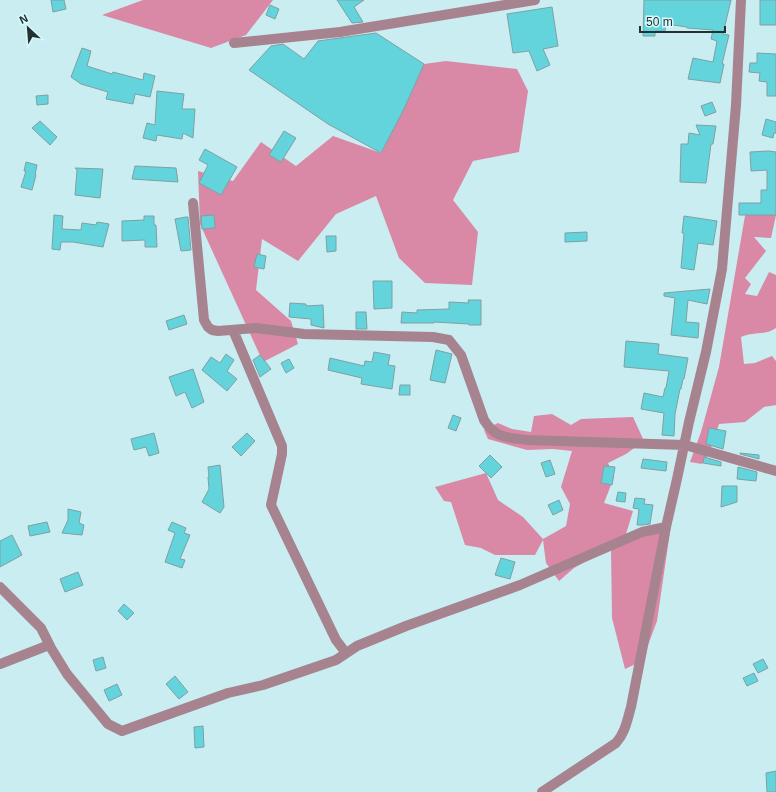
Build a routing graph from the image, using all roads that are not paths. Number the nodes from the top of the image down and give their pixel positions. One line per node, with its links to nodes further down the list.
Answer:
1 (535, 0): 3 (street)
2 (741, 0): 6 (street)
3 (234, 43)
4 (193, 202): 5 (street)
5 (233, 330): 6 (street); 11 (street)
6 (685, 445): 7 (street); 8 (street)
7 (776, 471)
8 (666, 527): 11 (street); 13 (street)
9 (0, 587): 10 (street)
10 (49, 645): 11 (street); 12 (street)
11 (346, 653)
12 (0, 664)
13 (542, 792)

